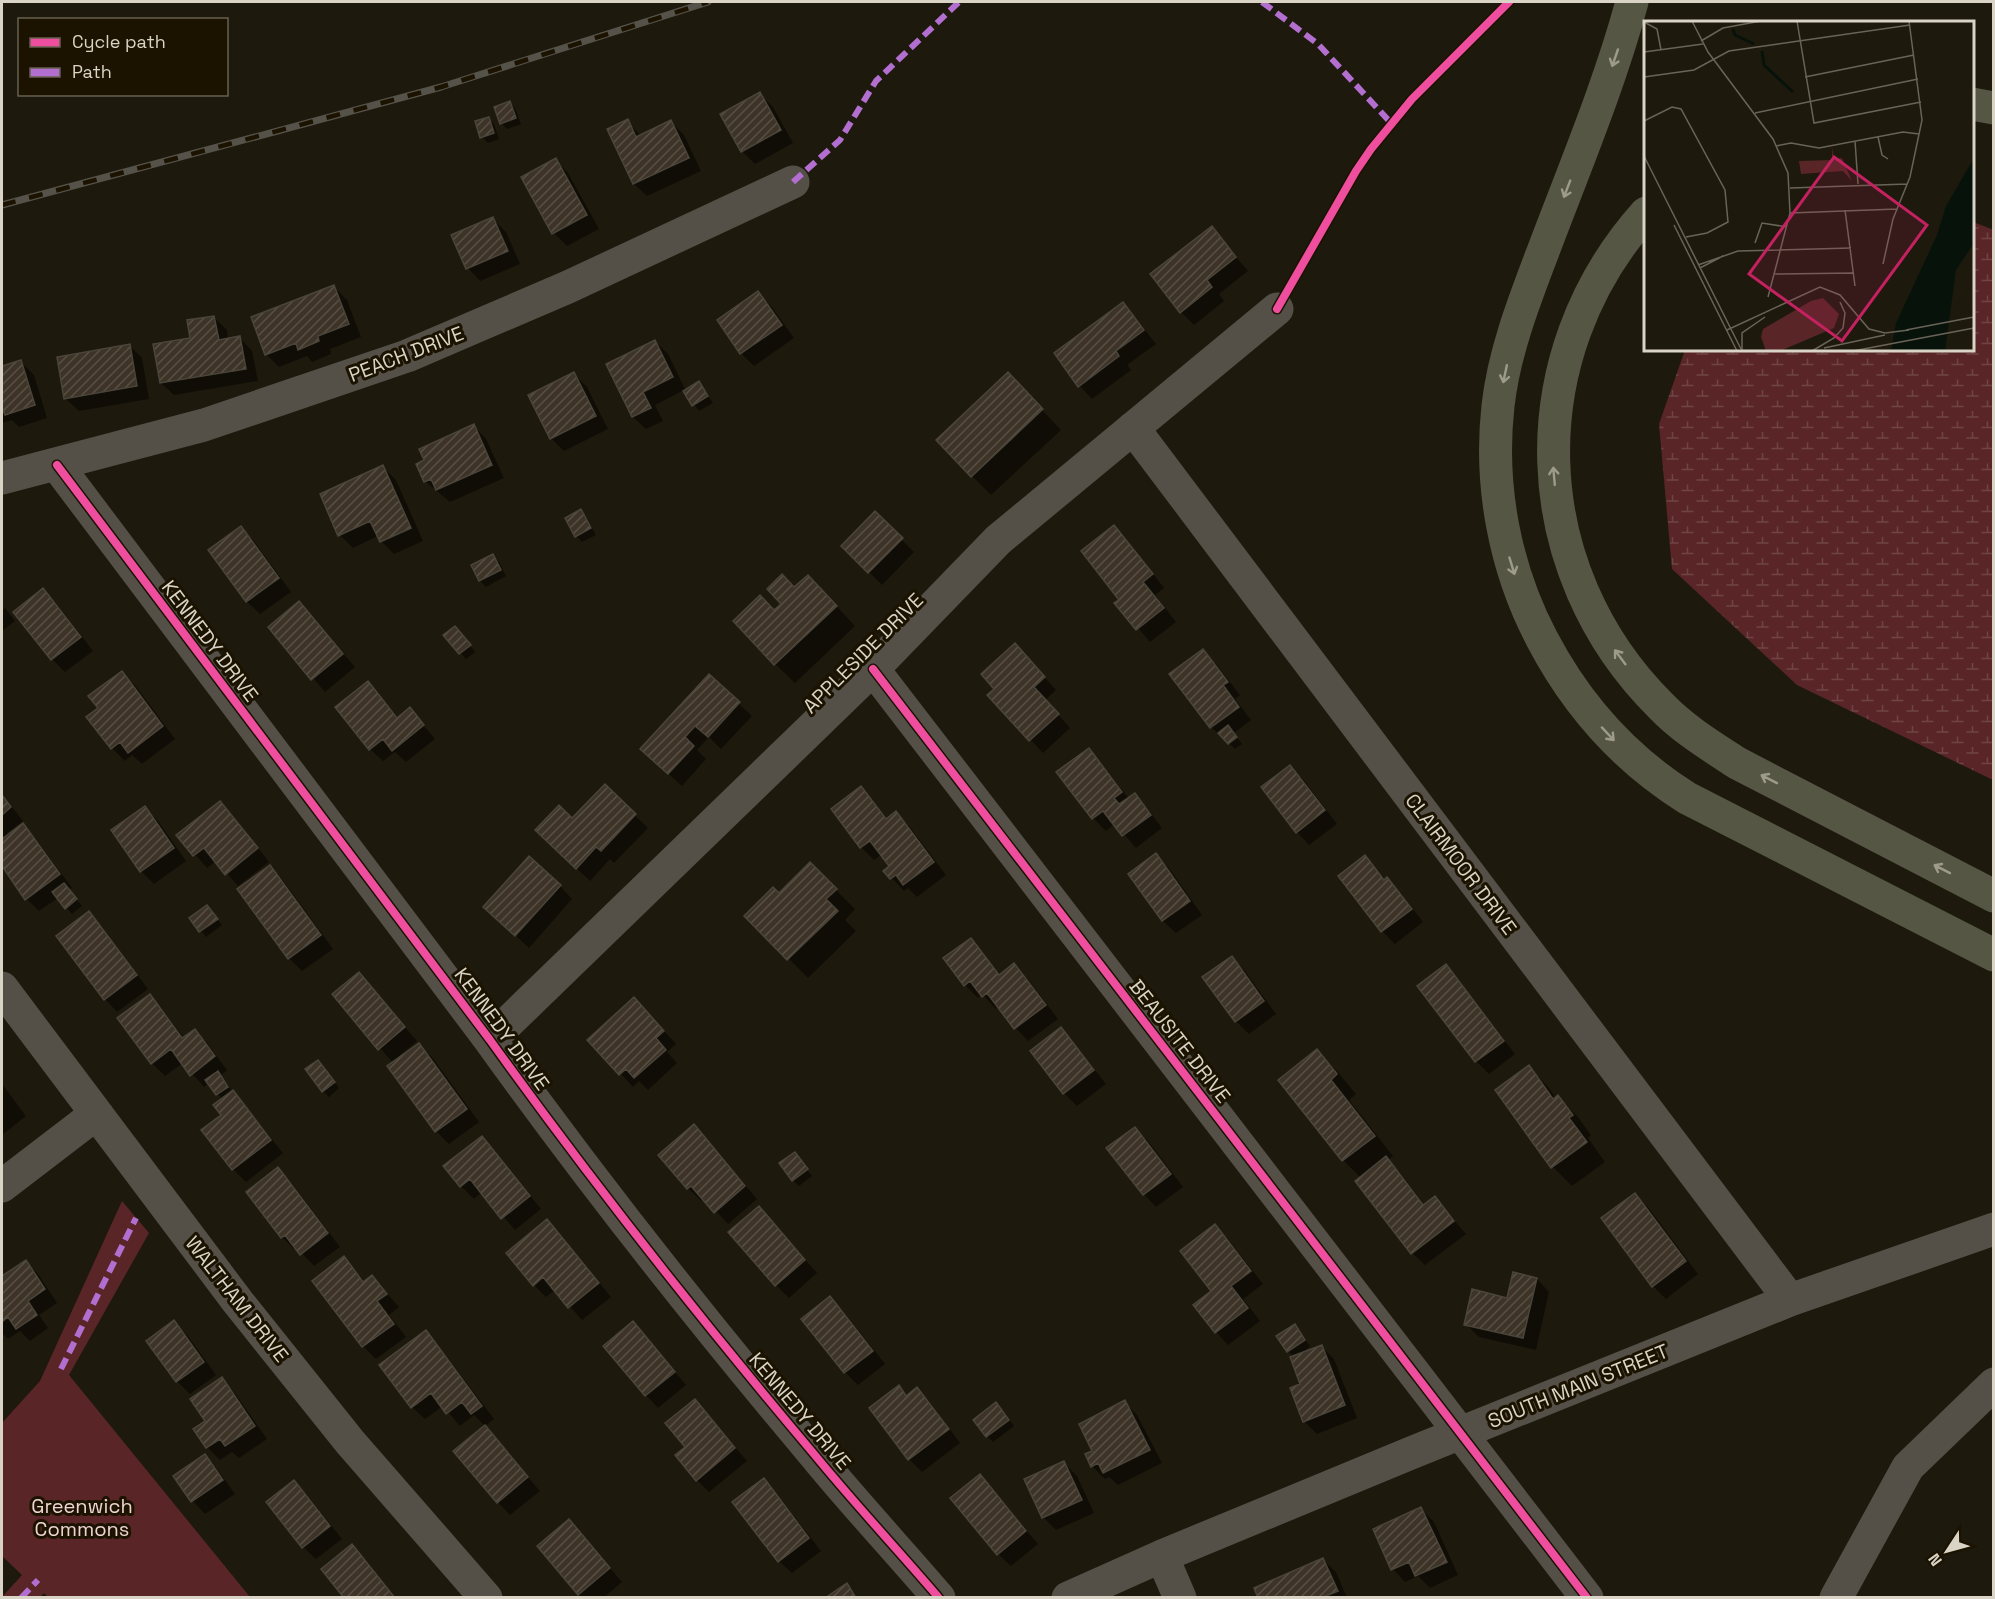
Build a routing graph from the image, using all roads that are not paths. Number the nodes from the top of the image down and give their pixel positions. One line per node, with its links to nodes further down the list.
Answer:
1 (1632, 2): 12 (highway, one-way to 12)
2 (1974, 104): 3 (highway)
3 (1994, 108)
4 (793, 182): 8 (street, PEACH DRIVE)
5 (1644, 215): 11 (highway, one-way to 5)
6 (1277, 309): 7 (street, APPLESIDE DRIVE)
7 (1133, 428): 10 (street, APPLESIDE DRIVE); 18 (street, CLAIRMOOR DRIVE)
8 (57, 465): 9 (street, PEACH DRIVE); 14 (street, KENNEDY DRIVE)
9 (2, 478)
10 (873, 669): 14 (street, APPLESIDE DRIVE); 20 (street, BEAUSITE DRIVE)
11 (1994, 896)
12 (1994, 955)
13 (2, 988): 15 (street, WALTHAM DRIVE)
14 (490, 1040): 23 (street, KENNEDY DRIVE)
15 (96, 1114): 16 (street); 22 (street, WALTHAM DRIVE)
16 (2, 1186)
17 (1994, 1229): 18 (street, SOUTH MAIN STREET)
18 (1790, 1300): 20 (street, SOUTH MAIN STREET)
19 (1994, 1384): 27 (street)
20 (1461, 1433): 21 (street, SOUTH MAIN STREET); 26 (street, BEAUSITE DRIVE)
21 (1162, 1556): 24 (street, SOUTH MAIN STREET); 25 (street)
22 (486, 1598)
23 (939, 1598)
24 (1068, 1598)
25 (1180, 1598)
26 (1587, 1598)
27 (1836, 1598)

